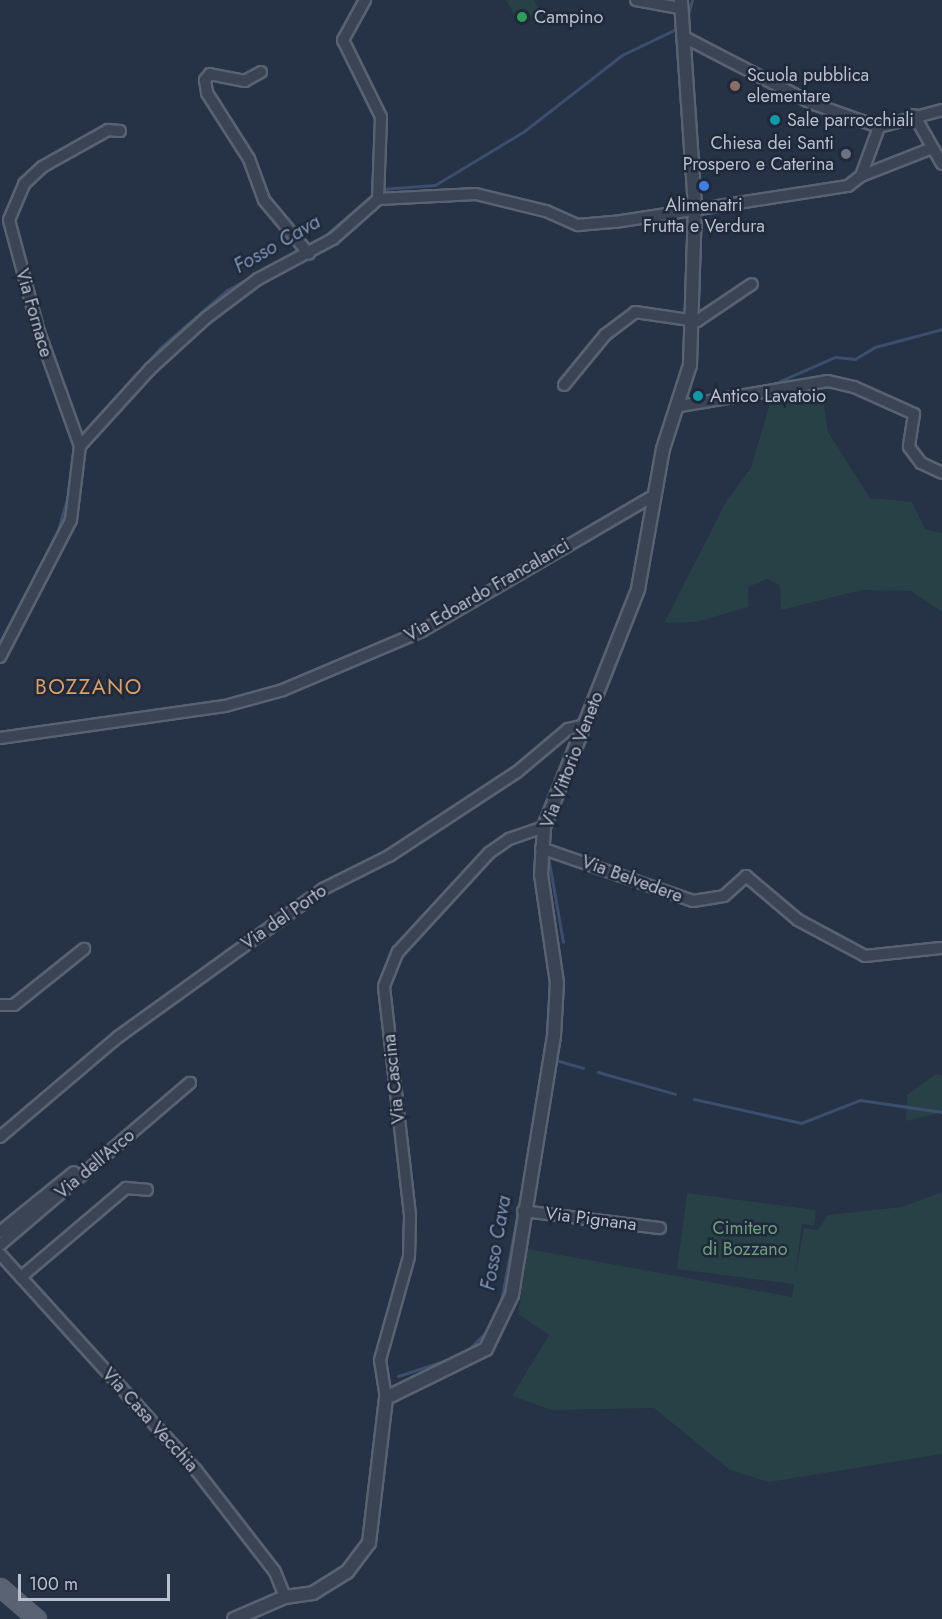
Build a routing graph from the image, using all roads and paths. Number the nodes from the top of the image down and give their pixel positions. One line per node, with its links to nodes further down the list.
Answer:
1 (365, 0): 13 (street)
2 (636, 0): 3 (street)
3 (680, 4): 4 (street, Via Vittorio Veneto)
4 (681, 30): 8 (street); 14 (street, Via Vittorio Veneto)
5 (261, 72): 15 (street)
6 (942, 110): 7 (street)
7 (914, 115): 8 (street); 10 (street)
8 (879, 127): 12 (street)
9 (120, 131): 20 (street, Via Fornace)
10 (930, 149): 11 (street); 12 (street)
11 (942, 164)
12 (861, 176): 14 (street)
13 (379, 193): 14 (street); 15 (street)
14 (695, 207): 17 (street, Via Vittorio Veneto)
15 (306, 251): 20 (street)
16 (752, 284): 17 (street)
17 (692, 322): 18 (street); 19 (street, Via Vittorio Veneto)
18 (564, 385)
19 (680, 406): 21 (street); 22 (street, Via Vittorio Veneto)
20 (79, 444): 23 (street)
21 (942, 473)
22 (653, 496): 24 (street, Via Vittorio Veneto); 25 (street, Via Edoardo Francalanci)
23 (0, 657)
24 (585, 724): 26 (street, Via Vittorio Veneto); 32 (street, Via del Porto)
25 (0, 738)
26 (544, 827): 27 (street, Via Vittorio Veneto); 41 (street, Via Cascina)
27 (541, 848): 28 (street, Via Belvedere); 35 (street, Via Vittorio Veneto)
28 (941, 948)
29 (84, 949): 30 (street)
30 (0, 1005)
31 (190, 1083): 38 (street, Via dell'Arco)
32 (0, 1137)
33 (81, 1167): 37 (street)
34 (147, 1190): 40 (street)
35 (523, 1211): 36 (street, Via Pignana); 41 (street, Via Vittorio Veneto)
36 (660, 1228)
37 (0, 1232)
38 (0, 1245)
39 (0, 1254): 40 (street, Via Casa Vecchia)
40 (21, 1277): 43 (street, Via Casa Vecchia)
41 (386, 1398): 43 (street)
42 (0, 1587): 44 (main road)
43 (285, 1597): 45 (street)
44 (37, 1619)
45 (234, 1619)

